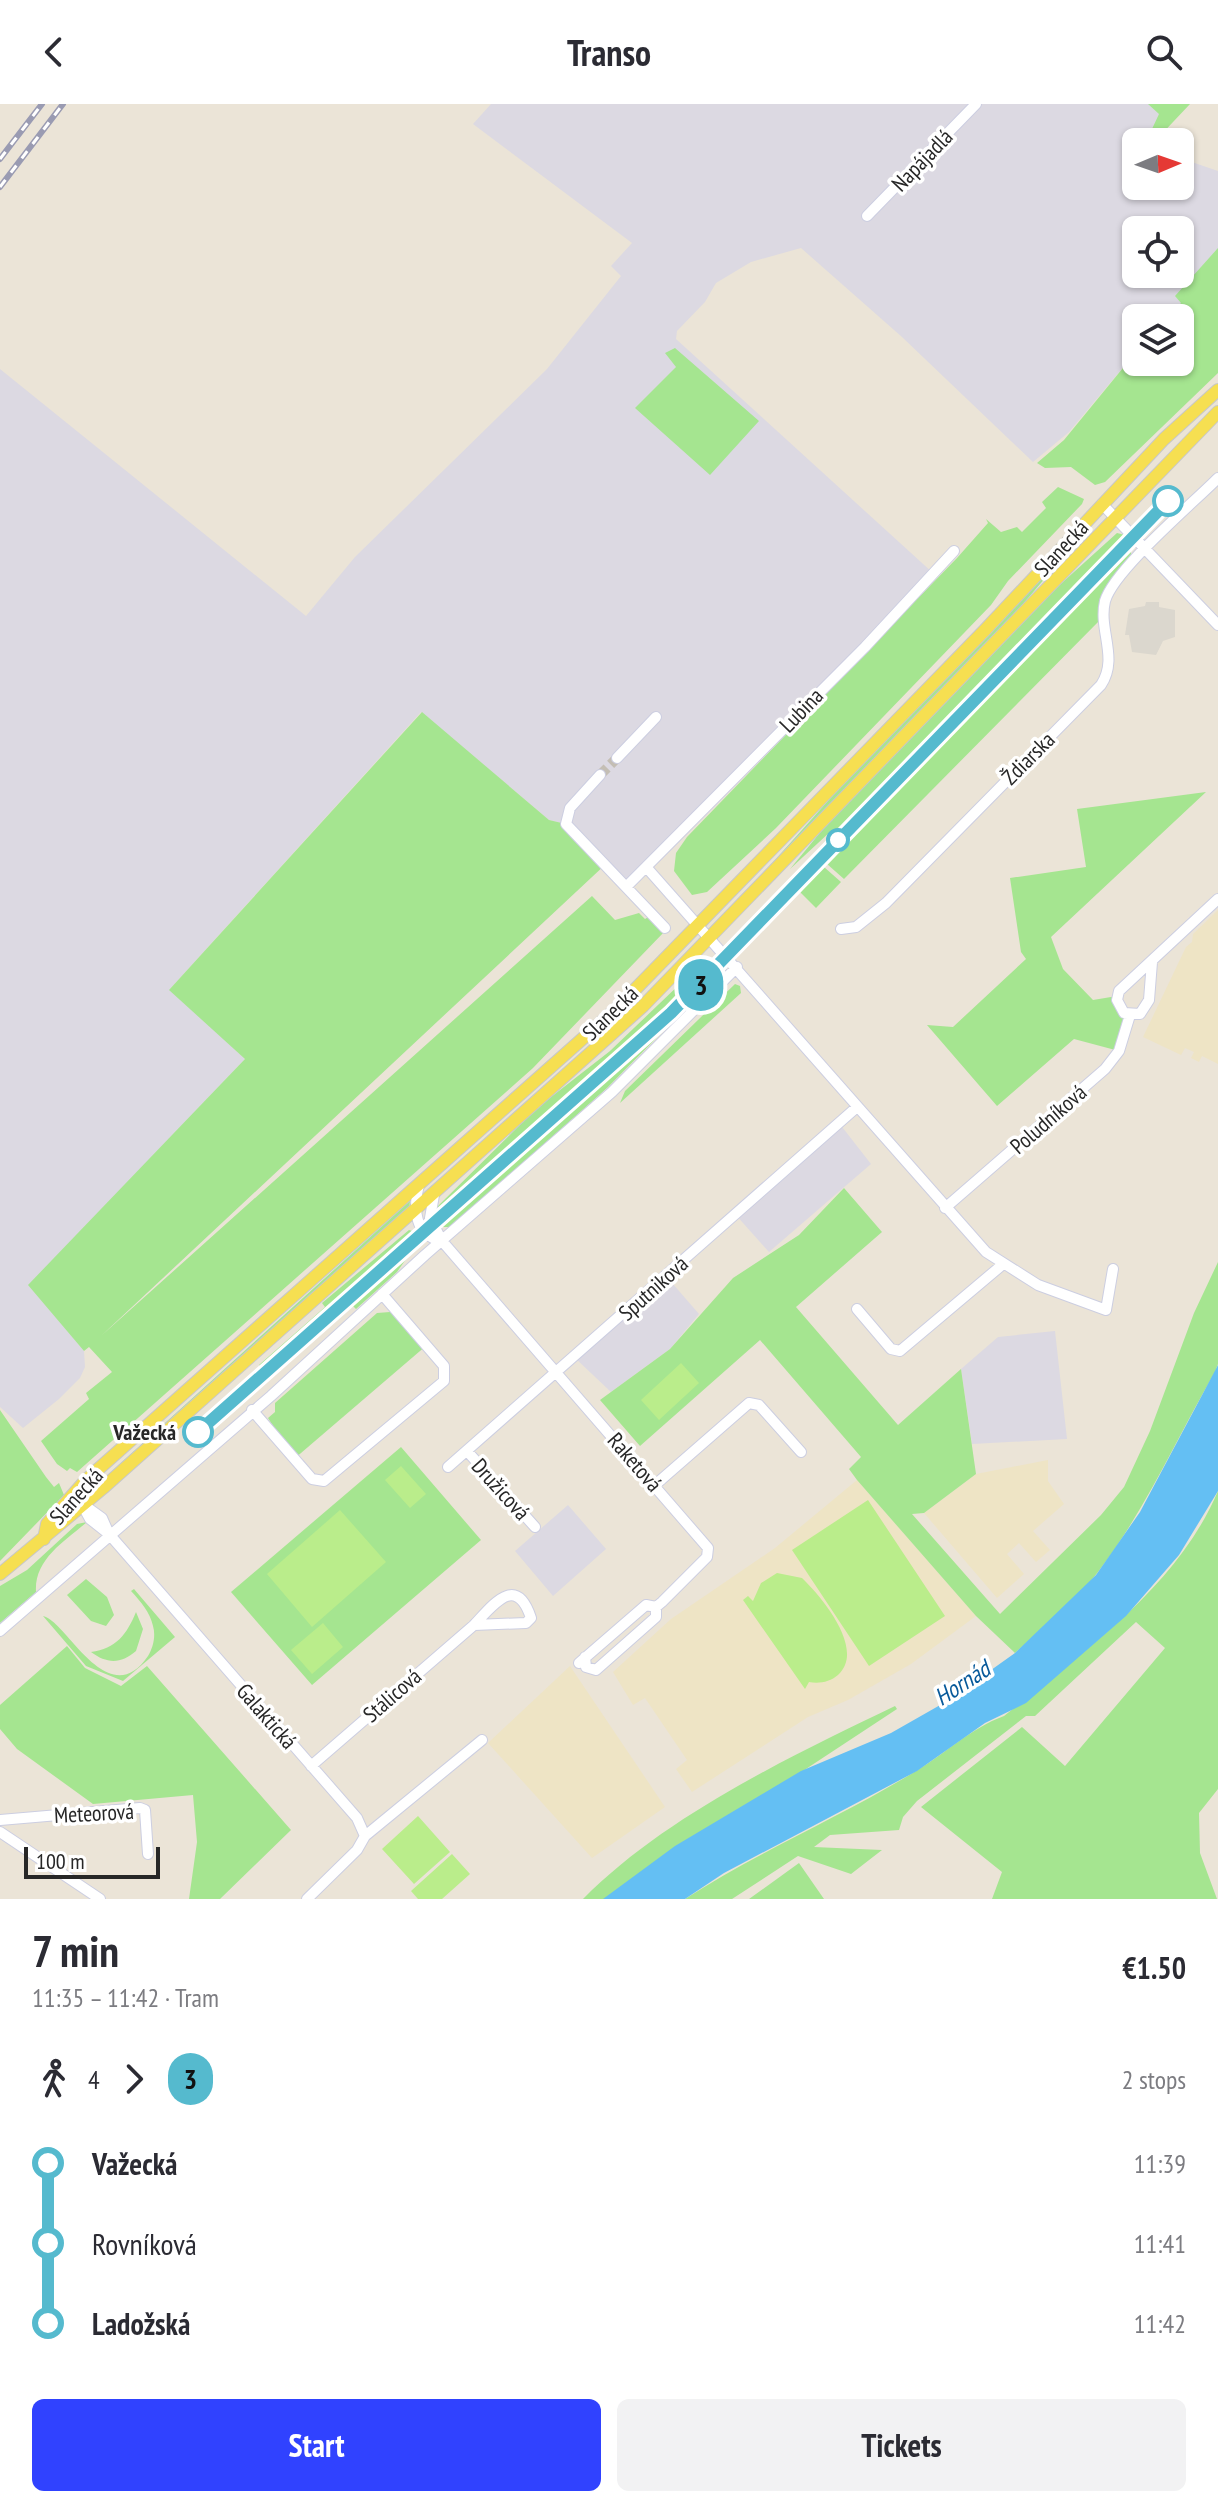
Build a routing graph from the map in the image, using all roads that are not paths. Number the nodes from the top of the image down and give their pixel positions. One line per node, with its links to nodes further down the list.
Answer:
1 (976, 104): 2 (street, Napájadlá)
2 (867, 216)
3 (1218, 390): 6 (main road, Slanecká)
4 (1218, 412): 7 (main road, Slanecká)
5 (1218, 478): 8 (street, Ždiarska)
6 (1102, 504): 7 (street); 17 (main road, Slanecká)
7 (1115, 517): 8 (street); 20 (main road, Slanecká)
8 (1147, 550): 10 (street); 19 (street, Ždiarska)
9 (954, 551): 14 (street, Lubina)
10 (1218, 625)
11 (656, 717): 12 (street)
12 (617, 758)
13 (600, 775): 15 (street)
14 (647, 868): 15 (street, Lubina); 17 (street)
15 (628, 885): 18 (street)
16 (1218, 899): 21 (street)
17 (700, 924): 20 (street); 25 (main road, Slanecká)
18 (665, 928)
19 (841, 929)
20 (711, 937): 22 (street); 26 (main road, Slanecká)
21 (1152, 962): 23 (street); 23 (street)
22 (737, 967): 24 (street); 31 (street)
23 (1130, 1015): 27 (street, Poludníková)
24 (857, 1107): 27 (street); 37 (street, Sputniková)
25 (419, 1185): 28 (street); 43 (main road, Slanecká)
26 (434, 1195): 28 (main road, Slanecká); 31 (street, Raketová)
27 (945, 1208): 33 (street)
28 (415, 1211): 29 (main road, Slanecká); 30 (street)
29 (395, 1228): 30 (street, Raketová); 44 (main road, Slanecká)
30 (423, 1232): 31 (street, Raketová); 32 (street)
31 (442, 1241): 32 (street); 37 (street, Raketová)
32 (425, 1255): 35 (street)
33 (1002, 1265): 34 (street); 36 (street)
34 (1113, 1269)
35 (382, 1294): 38 (street); 38 (street)
36 (857, 1309)
37 (557, 1372): 39 (street, Sputniková); 42 (street, Raketová)
38 (252, 1410): 46 (street)
39 (467, 1451): 41 (street, Sputniková); 45 (street, Družicová)
40 (801, 1452): 42 (street)
41 (448, 1467)
42 (655, 1485): 49 (street, Raketová)
43 (75, 1493): 44 (street, Galaktická); 47 (main road, Slanecká)
44 (84, 1505): 46 (street, Galaktická); 47 (main road, Slanecká)
45 (535, 1527)
46 (109, 1534): 51 (street); 53 (street, Galaktická)
47 (44, 1539): 48 (main road, Slanecká)
48 (0, 1574)
49 (656, 1607): 49 (street, Raketová)
50 (474, 1625): 50 (street, Stálicová); 53 (street, Stálicová)
51 (0, 1631)
52 (482, 1740): 56 (street)
53 (311, 1766): 56 (street, Galaktická)
54 (0, 1820): 57 (street, Meteorová)
55 (0, 1832): 58 (street)
56 (365, 1836): 59 (street)
57 (148, 1854)
58 (100, 1899)
59 (307, 1899)

